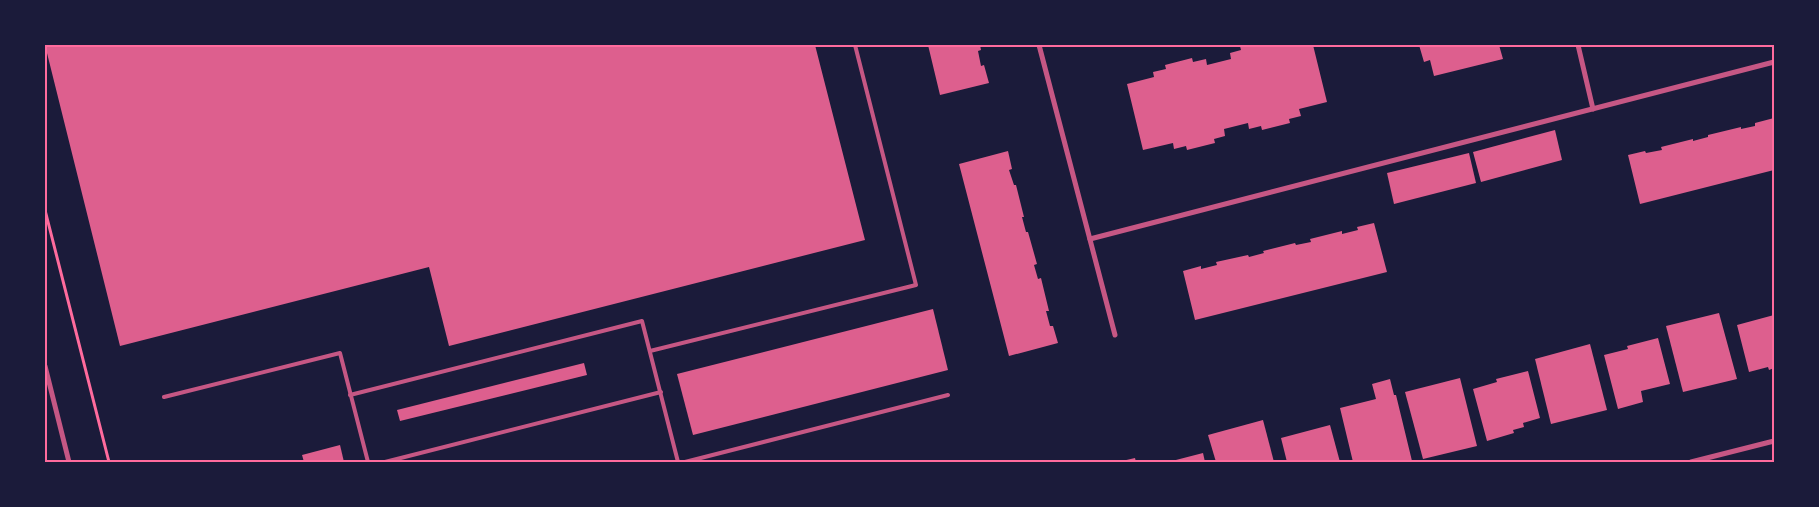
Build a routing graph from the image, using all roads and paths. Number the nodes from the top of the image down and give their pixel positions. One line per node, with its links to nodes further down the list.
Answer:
1 (855, 45): 9 (lane)
2 (1039, 45): 7 (street)
3 (1578, 45): 5 (street)
4 (1774, 62): 5 (street)
5 (1593, 109): 7 (street)
6 (45, 210): 17 (path)
7 (1090, 239): 8 (street)
8 (1115, 335)
9 (650, 351): 11 (lane); 12 (lane)
10 (45, 366): 16 (street)
11 (661, 392): 19 (lane); 20 (lane)
12 (350, 395): 14 (lane); 18 (lane)
13 (948, 395): 21 (lane)
14 (164, 397)
15 (1774, 441): 22 (street)
16 (69, 462)
17 (109, 462)
18 (368, 462)
19 (385, 462)
20 (678, 462)
21 (685, 462)
22 (1691, 462)

